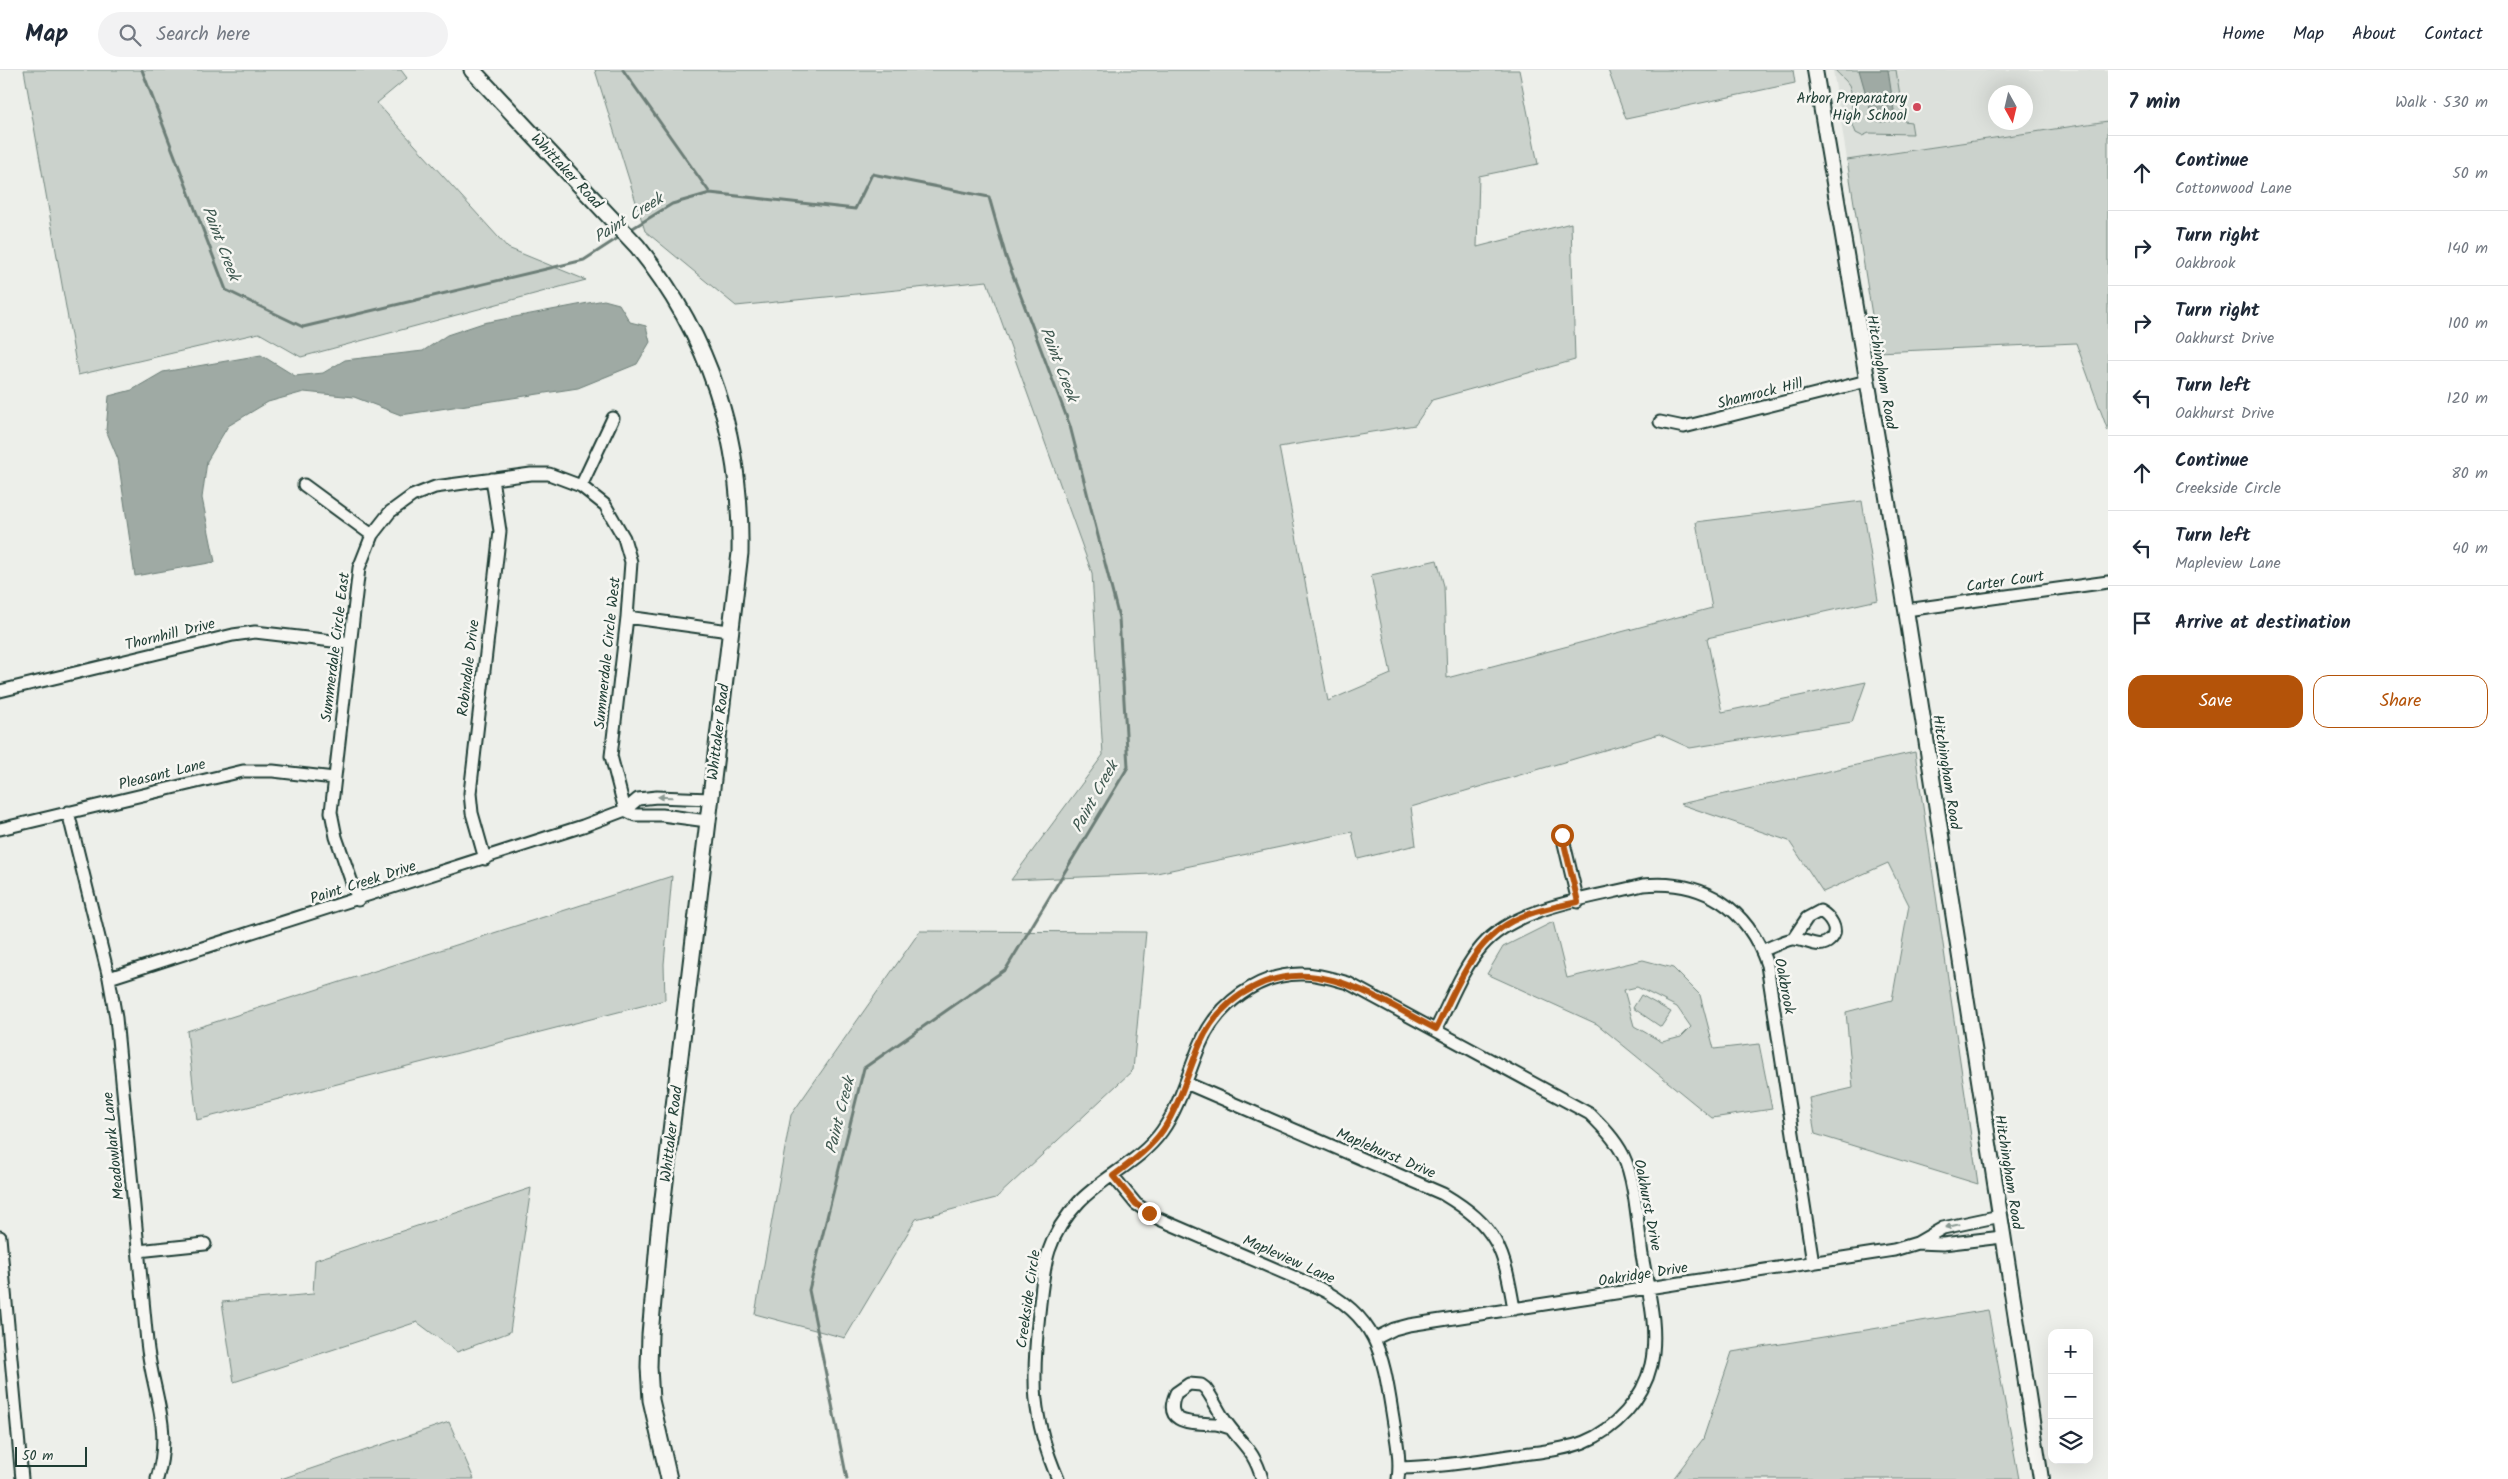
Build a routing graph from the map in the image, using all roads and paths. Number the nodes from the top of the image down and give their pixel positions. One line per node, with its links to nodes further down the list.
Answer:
1 (472, 70): 13 (main road, Whittaker Road)
2 (1815, 70): 3 (street, Hitchingham Road)
3 (1867, 381): 5 (street, Shamrock Hill); 11 (street, Hitchingham Road)
4 (613, 418): 8 (street)
5 (1660, 422)
6 (492, 479): 8 (street, Summerdale Circle West); 9 (street, Summerdale Circle East); 23 (street, Robindale Drive)
7 (304, 485): 9 (street)
8 (581, 486): 12 (street, Summerdale Circle West)
9 (372, 535): 14 (street, Summerdale Circle East)
10 (2108, 582): 11 (street, Carter Court)
11 (1906, 610): 32 (street, Hitchingham Road)
12 (627, 617): 13 (street); 18 (street, Summerdale Circle West)
13 (729, 631): 17 (main road, Whittaker Road)
14 (350, 643): 15 (street, Thornhill Drive); 16 (street, Summerdale Circle East)
15 (0, 691)
16 (334, 778): 19 (street, Pleasant Lane); 24 (street, Summerdale Circle East)
17 (710, 799): 18 (street, Paint Creek Drive, one-way to 18); 20 (main road, Whittaker Road)
18 (625, 810): 20 (street, Paint Creek Drive); 23 (street, Paint Creek Drive)
19 (68, 812): 21 (street, Pleasant Lane); 28 (street, Meadowlark Lane)
20 (707, 821): 46 (main road, Whittaker Road)
21 (0, 829)
22 (1562, 835): 25 (street)
23 (485, 859): 24 (street, Paint Creek Drive)
24 (358, 900): 28 (street, Paint Creek Drive)
25 (1578, 902): 27 (street, Oakbrook); 29 (street, Oakbrook)
26 (1793, 939): 27 (street)
27 (1762, 951): 38 (street, Oakbrook)
28 (109, 978): 37 (street, Meadowlark Lane)
29 (1436, 1029): 30 (street, Oakhurst Drive); 39 (street, Oakhurst Drive)
30 (1186, 1083): 31 (street, Creekside Circle); 40 (street, Maplehurst Drive)
31 (1113, 1176): 41 (street, Mapleview Lane); 47 (street, Creekside Circle)
32 (2000, 1216): 34 (street, Hitchingham Road); 35 (street, Oakridge Drive, one-way to 35)
33 (0, 1237): 44 (street)
34 (2002, 1237): 35 (street, Oakridge Drive); 49 (street, Hitchingham Road)
35 (1917, 1243): 38 (street, Oakridge Drive)
36 (206, 1244): 37 (street)
37 (138, 1251): 45 (street, Meadowlark Lane)
38 (1813, 1262): 39 (street, Oakridge Drive)
39 (1647, 1288): 40 (street, Oakridge Drive); 43 (street, Oakhurst Drive)
40 (1514, 1309): 41 (street, Oakridge Drive)
41 (1374, 1339): 43 (street, Mapleview Lane)
42 (1230, 1428): 42 (street); 48 (street)
43 (1399, 1474)
44 (22, 1479)
45 (156, 1479)
46 (669, 1479)
47 (1058, 1479)
48 (1262, 1479)
49 (2041, 1479)

